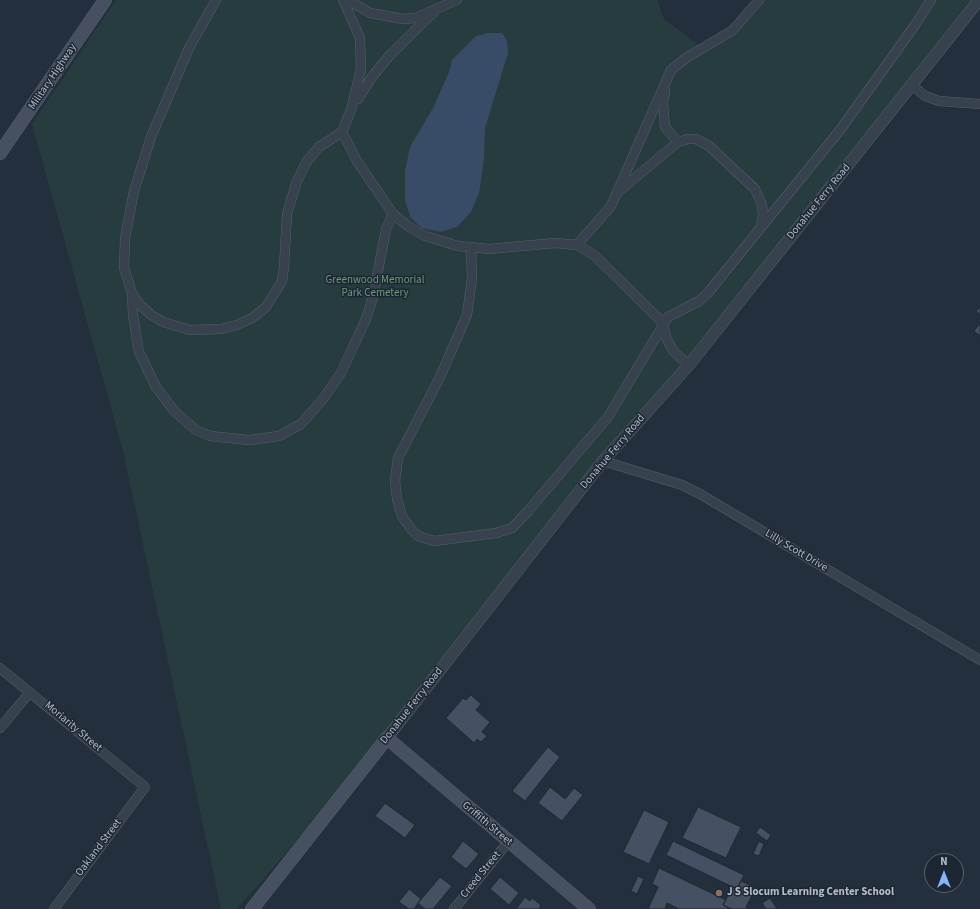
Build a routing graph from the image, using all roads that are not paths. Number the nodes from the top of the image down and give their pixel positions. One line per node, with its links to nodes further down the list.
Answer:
1 (105, 0): 17 (main road, Military Highway)
2 (216, 0): 23 (street)
3 (343, 0): 14 (street)
4 (348, 0): 10 (street)
5 (457, 0): 9 (street)
6 (759, 0): 11 (street)
7 (931, 0): 20 (street)
8 (979, 0): 12 (street, Donahue Ferry Road)
9 (448, 2): 10 (street)
10 (434, 12): 14 (street)
11 (671, 70): 16 (street); 18 (street)
12 (912, 85): 13 (street); 25 (street, Donahue Ferry Road)
13 (980, 104)
14 (352, 110): 15 (street)
15 (342, 132): 19 (street); 23 (street)
16 (678, 142): 18 (street); 20 (street)
17 (0, 153)
18 (616, 194): 21 (street)
19 (393, 214): 22 (street); 23 (street)
20 (760, 228): 24 (street)
21 (577, 245): 22 (street); 24 (street)
22 (471, 248): 24 (street)
23 (132, 293)
24 (663, 323): 25 (street)
25 (689, 365): 26 (street, Donahue Ferry Road)
26 (603, 461): 27 (street, Lilly Scott Drive); 31 (street, Donahue Ferry Road)
27 (980, 660)
28 (0, 668): 29 (street, Moriarity Street)
29 (30, 692): 30 (street); 32 (street, Moriarity Street)
30 (0, 728)
31 (387, 738): 33 (main road, Griffith Street); 35 (main road, Donahue Ferry Road)
32 (145, 787): 34 (street, Oakland Street)
33 (508, 842): 36 (street, Creed Street); 37 (main road, Griffith Street)
34 (54, 909)
35 (252, 909)
36 (454, 909)
37 (589, 909)

